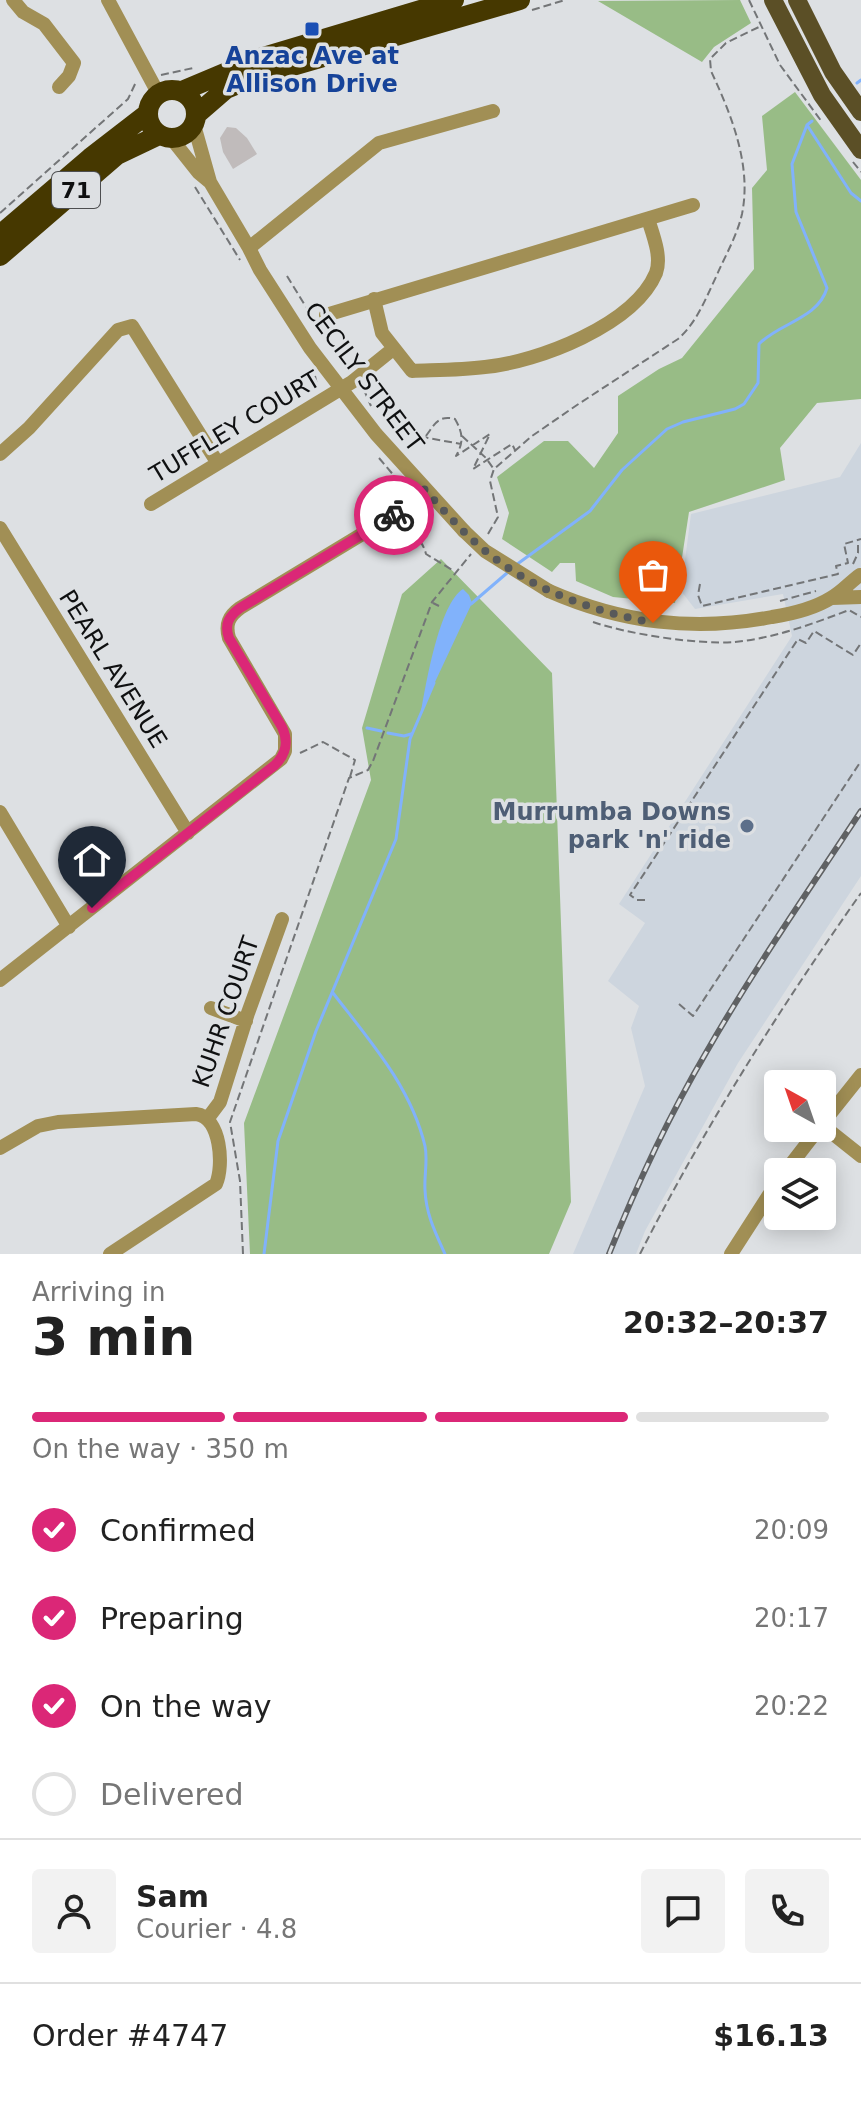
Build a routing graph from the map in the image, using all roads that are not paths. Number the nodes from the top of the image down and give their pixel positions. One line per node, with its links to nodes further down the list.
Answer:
1 (13, 0): 7 (street)
2 (108, 0): 9 (street)
3 (454, 0): 8 (highway)
4 (773, 0): 15 (main road)
5 (797, 0): 11 (main road)
6 (521, 6): 13 (highway, 71)
7 (59, 87)
8 (182, 91): 9 (highway); 13 (highway)
9 (158, 93): 12 (highway, 71)
10 (493, 111): 20 (street)
11 (861, 112)
12 (147, 114): 14 (highway); 19 (highway, 71)
13 (195, 120): 14 (highway, 71); 16 (street, CECILY STREET)
14 (165, 137): 16 (street, CECILY STREET); 21 (highway, 71)
15 (857, 156)
16 (210, 182): 20 (street, CECILY STREET)
17 (693, 205): 18 (street)
18 (648, 219): 22 (street); 24 (street)
19 (0, 235)
20 (249, 248): 25 (street, CECILY STREET)
21 (0, 256)
22 (374, 299): 23 (street); 24 (street)
23 (326, 315)
24 (393, 349): 25 (street, TUFFLEY COURT)
25 (341, 388): 27 (street, TUFFLEY COURT); 28 (street, CECILY STREET)
26 (0, 454): 27 (street)
27 (217, 462): 29 (street, TUFFLEY COURT)
28 (422, 487): 33 (street, bridge); 36 (street, CECILY STREET)
29 (151, 504)
30 (0, 528): 36 (street, PEARL AVENUE)
31 (858, 572): 32 (street); 33 (street)
32 (861, 585)
33 (826, 594): 34 (street)
34 (861, 597)
35 (0, 812): 38 (street)
36 (188, 833): 38 (street)
37 (282, 919): 41 (street, KUHR COURT)
38 (69, 927): 39 (street)
39 (0, 980)
40 (211, 1008): 41 (street)
41 (246, 1021): 44 (street, KUHR COURT)
42 (861, 1075): 43 (street)
43 (836, 1107)
44 (208, 1118): 47 (street); 51 (street)
45 (836, 1137): 48 (street)
46 (808, 1142): 49 (street)
47 (0, 1148)
48 (861, 1156)
49 (796, 1158)
50 (764, 1203): 52 (street)
51 (110, 1254)
52 (731, 1254)

